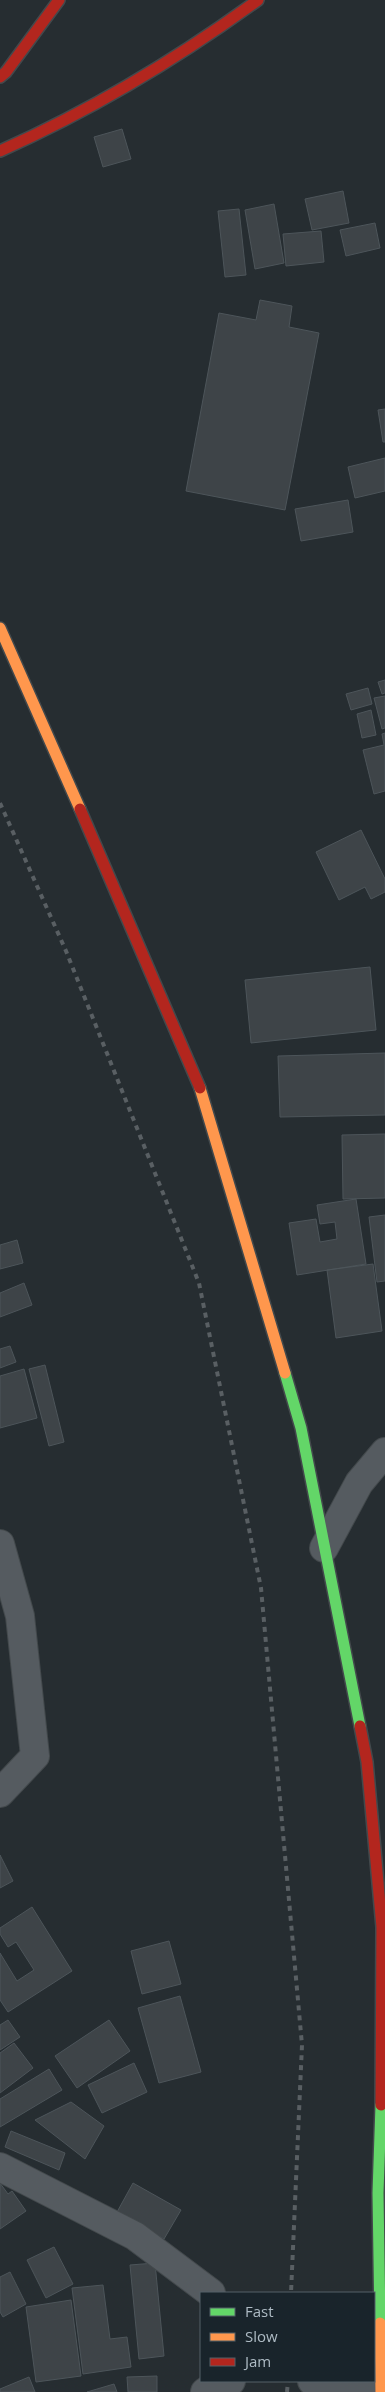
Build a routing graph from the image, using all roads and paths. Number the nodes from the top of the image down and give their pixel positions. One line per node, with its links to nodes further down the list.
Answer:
1 (59, 0): 3 (main road)
2 (258, 0): 4 (main road)
3 (0, 77)
4 (0, 151)
5 (0, 628): 8 (main road)
6 (385, 1452): 8 (street)
7 (0, 1544): 9 (street)
8 (324, 1548): 10 (main road)
9 (0, 1793)
10 (384, 1993): 12 (main road)
11 (0, 2168): 13 (street)
12 (381, 2193): 16 (main road)
13 (210, 2292)
14 (228, 2382): 17 (street)
15 (318, 2382): 16 (street)
16 (380, 2388)
17 (205, 2392)

